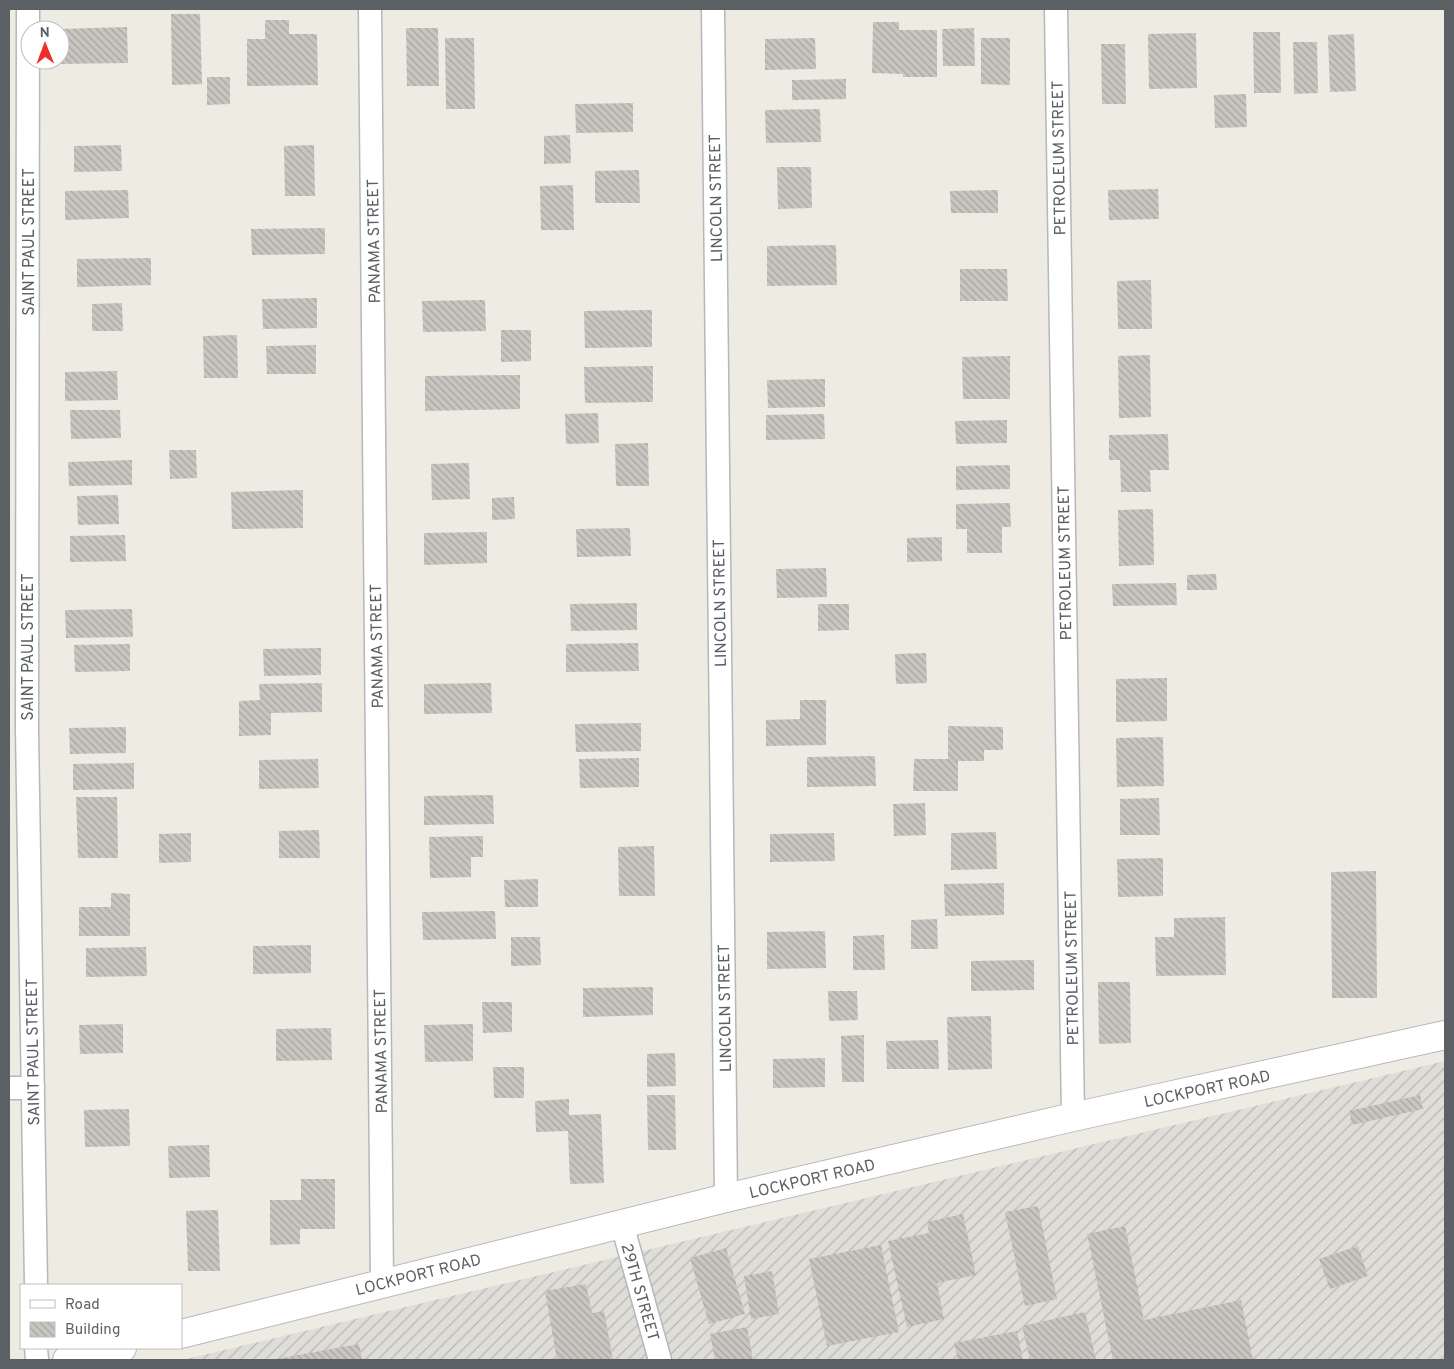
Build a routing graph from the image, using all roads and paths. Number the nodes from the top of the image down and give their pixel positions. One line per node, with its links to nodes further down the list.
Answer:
1 (28, 9): 5 (street, SAINT PAUL STREET)
2 (370, 9): 13 (street, PANAMA STREET)
3 (713, 9): 11 (street, LINCOLN STREET)
4 (1056, 9): 10 (street, PETROLEUM STREET)
5 (18, 354): 6 (street, SAINT PAUL STREET)
6 (18, 730): 9 (street, SAINT PAUL STREET)
7 (1445, 1035): 10 (street, LOCKPORT ROAD)
8 (9, 1088): 9 (street)
9 (33, 1088): 14 (street, SAINT PAUL STREET)
10 (1073, 1117): 11 (street, LOCKPORT ROAD)
11 (726, 1198): 12 (street, LOCKPORT ROAD)
12 (622, 1224): 13 (street, LOCKPORT ROAD); 18 (street, 29TH STREET)
13 (382, 1283): 15 (street, LOCKPORT ROAD)
14 (36, 1284)
15 (182, 1334)
16 (117, 1349): 17 (street)
17 (67, 1360)
18 (660, 1360)

